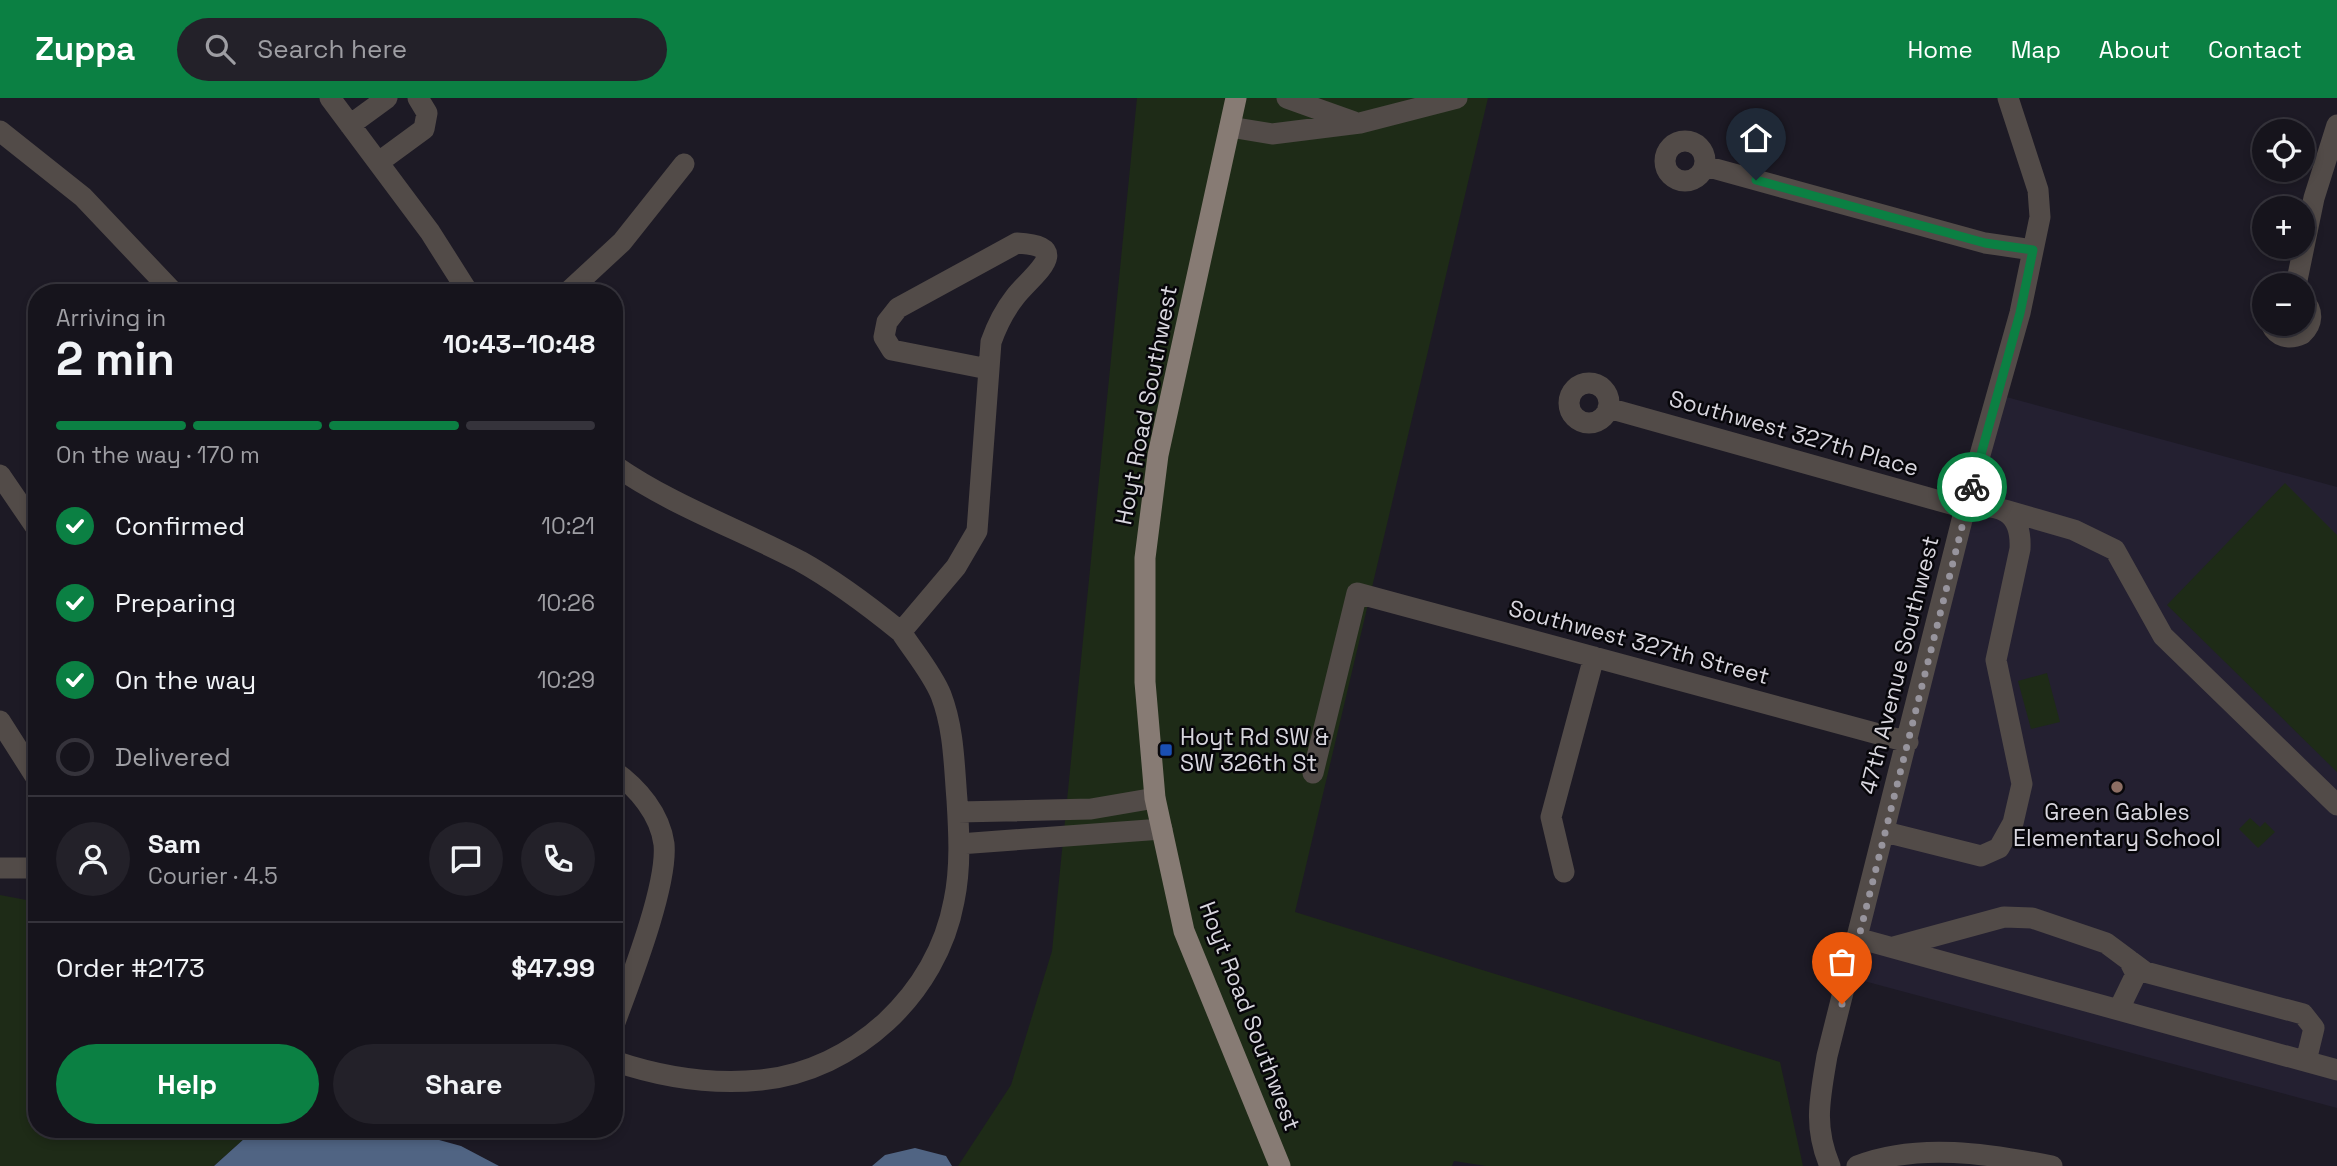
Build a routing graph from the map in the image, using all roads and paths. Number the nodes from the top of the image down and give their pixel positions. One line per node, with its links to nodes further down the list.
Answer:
1 (330, 98): 9 (street)
2 (387, 98): 9 (street)
3 (418, 98): 13 (street)
4 (1236, 98): 11 (main road, Hoyt Road Southwest)
5 (1287, 98): 8 (street)
6 (1457, 98): 8 (street)
7 (2008, 98): 16 (street, 47th Avenue Southwest)
8 (1360, 123): 11 (street)
9 (350, 125): 13 (street)
10 (2337, 125): 17 (street)
11 (1230, 127): 35 (main road, Hoyt Road Southwest)
12 (0, 131): 18 (street)
13 (379, 162): 19 (street)
14 (684, 164): 20 (street)
15 (1705, 166): 16 (street)
16 (2033, 250): 25 (street, 47th Avenue Southwest)
17 (2299, 273)
18 (165, 284)
19 (463, 284)
20 (577, 284)
21 (988, 369): 21 (street); 28 (street)
22 (1608, 408): 25 (street, Southwest 327th Place)
23 (623, 470): 28 (street)
24 (0, 475): 27 (street)
25 (1965, 508): 26 (street, Southwest 327th Place); 31 (street, 47th Avenue Southwest)
26 (2005, 510): 36 (street, Southwest 327th Place); 39 (street)
27 (28, 516)
28 (901, 632): 37 (street)
29 (1594, 657): 31 (street, Southwest 327th Street); 33 (street, Southwest 327th Street); 43 (street)
30 (0, 721): 32 (street)
31 (1908, 742): 39 (street, 47th Avenue Southwest)
32 (28, 765)
33 (1313, 774)
34 (623, 777): 47 (street)
35 (1155, 799): 37 (street); 38 (main road, Hoyt Road Southwest)
36 (2337, 805)
37 (958, 812): 40 (street)
38 (1161, 829): 40 (street); 52 (main road, Hoyt Road Southwest)
39 (1885, 832): 44 (street, 47th Avenue Southwest)
40 (959, 844): 50 (street)
41 (0, 868): 42 (street)
42 (28, 868)
43 (1564, 872)
44 (1857, 938): 45 (street); 53 (street, 47th Avenue Southwest)
45 (1893, 947): 46 (street); 48 (street)
46 (2129, 960): 48 (street); 49 (street)
47 (623, 998)
48 (2119, 1009): 49 (street)
49 (2306, 1062): 51 (street)
50 (623, 1064)
51 (2337, 1070)
52 (1280, 1166)
53 (1830, 1166)
54 (1857, 1166): 55 (street)
55 (2052, 1166)

